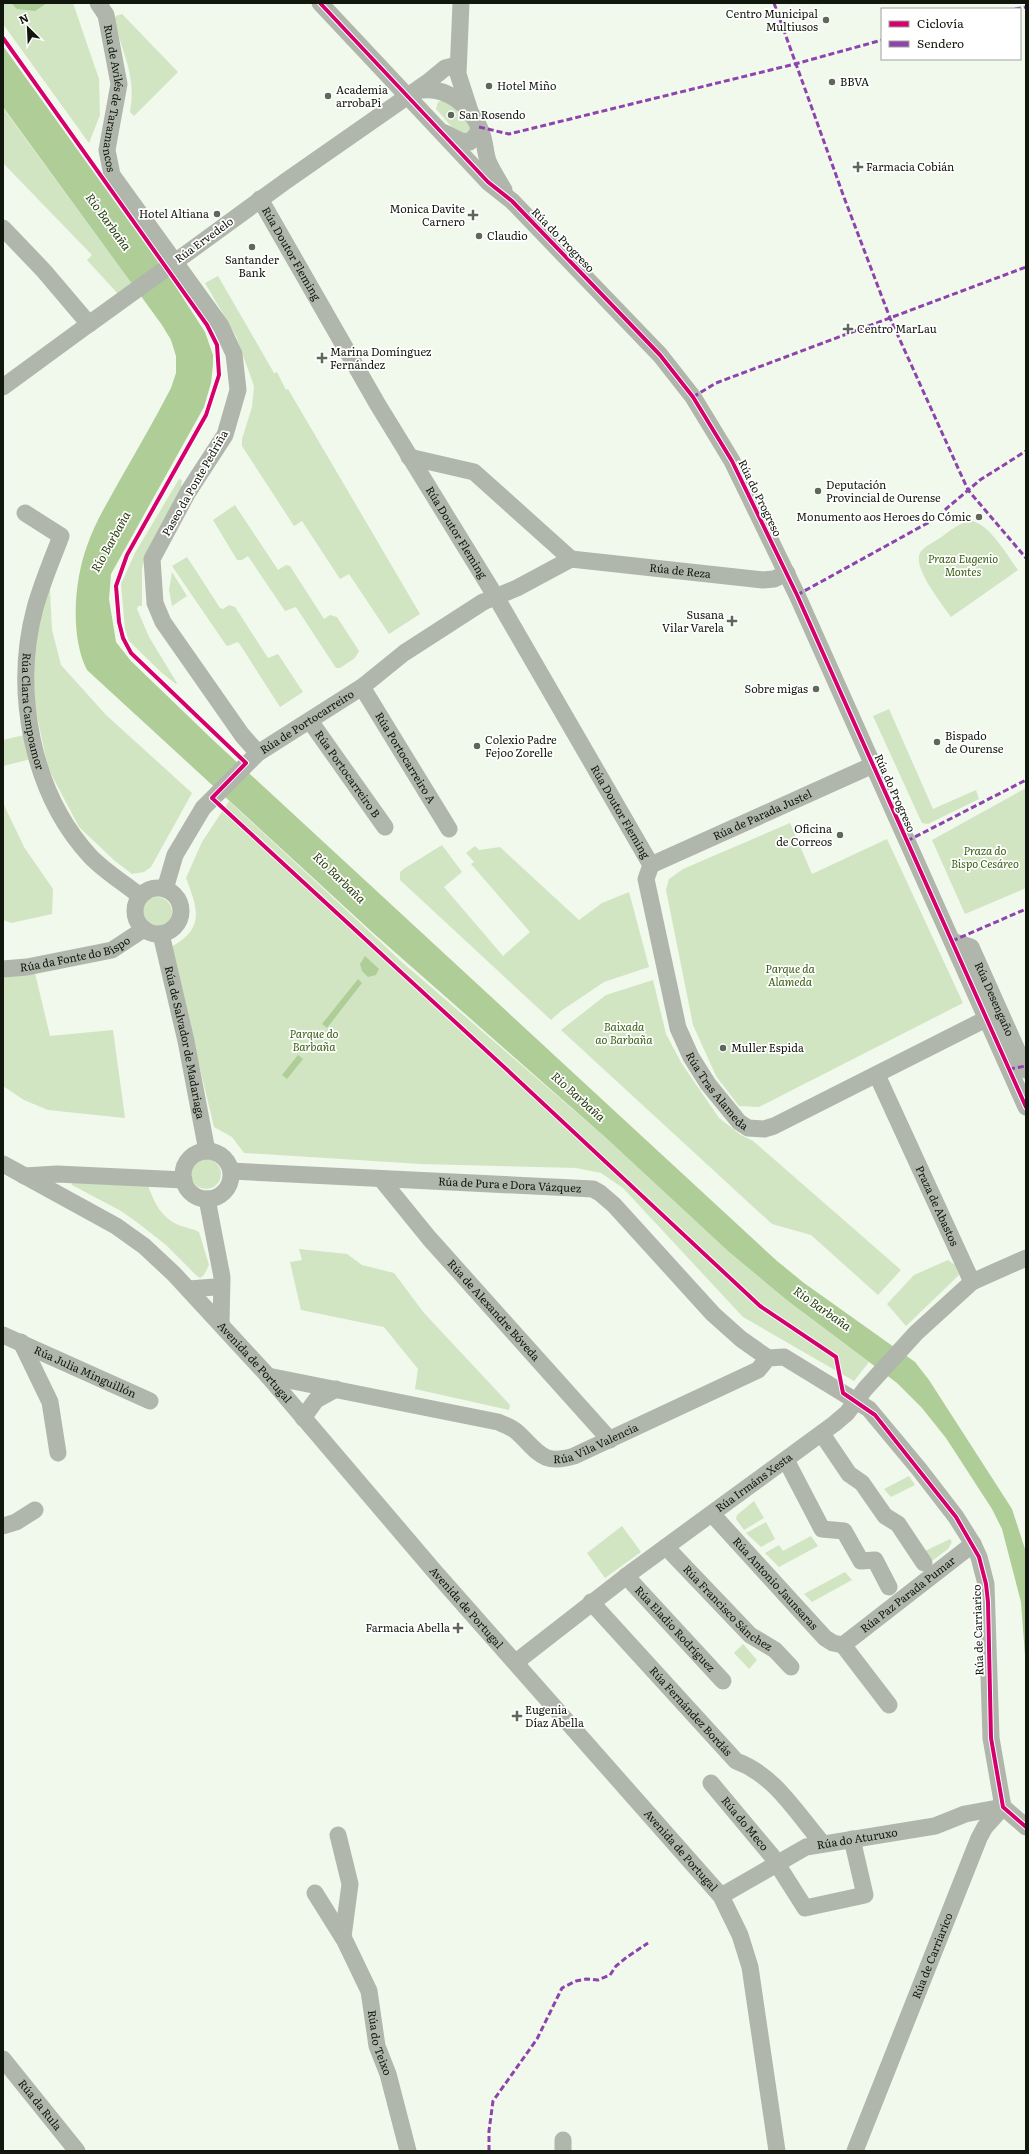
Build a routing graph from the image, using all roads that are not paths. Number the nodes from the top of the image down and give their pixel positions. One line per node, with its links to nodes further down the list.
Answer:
1 (98, 3): 12 (street, Rua de Avilés de Taramancos)
2 (320, 3): 6 (street, Rúa do Progreso)
3 (461, 3): 4 (street)
4 (457, 65): 5 (street); 6 (street); 7 (street)
5 (439, 90): 6 (street); 7 (street); 8 (street)
6 (412, 94): 8 (street, Rúa do Progreso); 10 (street, Rúa Ervedelo)
7 (475, 120): 8 (street, Rúa do Progreso); 9 (street, Rúa do Progreso)
8 (434, 125): 9 (street, Rúa do Progreso)
9 (507, 196): 18 (street, Rúa do Progreso)
10 (260, 199): 12 (street, Rúa Ervedelo); 15 (street, Rúa Doutor Fleming)
11 (3, 228): 13 (street)
12 (172, 254): 13 (street, Rúa Ervedelo, bridge); 22 (street, Paseo da Ponte Pedriña)
13 (89, 324): 14 (street, Rúa Ervedelo)
14 (3, 387)
15 (409, 457): 17 (street); 19 (street, Rúa Doutor Fleming)
16 (25, 513): 28 (street, Rúa Clara Campoamor)
17 (571, 559): 18 (street, Rúa de Reza); 19 (street)
18 (787, 573): 23 (street, Rúa do Progreso)
19 (496, 597): 20 (street, Rúa de Portocarreiro); 26 (street, Rúa Doutor Fleming)
20 (362, 687): 21 (street, Rúa de Portocarreiro); 25 (street, Rúa Portocarreiro A)
21 (310, 721): 22 (street, Rúa de Portocarreiro); 24 (street, Rúa Portocarreiro B)
22 (258, 752): 27 (street, Rúa de Portocarreiro)
23 (873, 765): 26 (street, Rúa de Parada Justel); 31 (street, Rúa do Progreso)
24 (385, 827)
25 (449, 829)
26 (651, 865): 35 (street, Rúa Tras Alameda)
27 (165, 889): 28 (street); 30 (street)
28 (140, 896): 29 (street)
29 (144, 929): 30 (street); 32 (street, Rúa da Fonte do Bispo)
30 (161, 934): 37 (street, Rúa de Salvador de Madariaga)
31 (952, 941): 33 (street, Rúa do Progreso); 34 (street, Rúa Desengaño)
32 (3, 968)
33 (986, 1019): 35 (street, Rúa Tras Alameda); 36 (street, Rúa do Progreso)
34 (1026, 1070)
35 (877, 1075): 48 (street, Praza de Abastos)
36 (1026, 1107)
37 (207, 1151): 39 (street); 43 (street)
38 (3, 1164): 41 (street, Avenida de Portugal)
39 (231, 1171): 42 (street, Rúa de Pura e Dora Vázquez); 45 (street)
40 (57, 1174): 41 (street); 43 (street); 44 (street)
41 (24, 1176): 44 (street, Avenida de Portugal)
42 (380, 1179): 54 (street, Rúa de Pura e Dora Vázquez); 63 (street, Rúa de Alexandre Bóveda)
43 (184, 1180): 45 (street)
44 (42, 1186): 49 (street, Avenida de Portugal)
45 (207, 1199): 47 (street)
46 (1026, 1258): 48 (street)
47 (219, 1282): 49 (street); 50 (street); 51 (street)
48 (972, 1282): 58 (street, Rúa Irmáns Xesta)
49 (189, 1289): 50 (street, Avenida de Portugal)
50 (205, 1305): 51 (street, Avenida de Portugal)
51 (221, 1324): 55 (street, Avenida de Portugal)
52 (3, 1335): 53 (street, Rúa Julia Minguillón)
53 (21, 1342): 60 (street, Rúa Julia Minguillón); 64 (street, Rúa Julia Minguillón)
54 (768, 1358): 58 (street); 63 (street, Rúa Vila Valencia)
55 (268, 1376): 56 (street, Rúa Vila Valencia); 59 (street, Avenida de Portugal)
56 (314, 1385): 57 (street, Rúa Vila Valencia); 59 (street)
57 (336, 1389): 61 (street); 63 (street, Rúa Vila Valencia)
58 (854, 1394): 62 (street, Rúa Irmáns Xesta); 69 (street, Rúa de Carriarico)
59 (285, 1396): 61 (street, Avenida de Portugal)
60 (150, 1401)
61 (303, 1418): 76 (street, Avenida de Portugal)
62 (822, 1434): 65 (street, Rúa Irmáns Xesta); 71 (street)
63 (610, 1440)
64 (58, 1453)
65 (786, 1460): 67 (street, Rúa Irmáns Xesta); 73 (street)
66 (35, 1510): 68 (street)
67 (712, 1514): 70 (street, Rúa Irmáns Xesta); 75 (street, Rúa Antonio Jaunsaras)
68 (3, 1526)
69 (973, 1544): 75 (street, Rúa Paz Parada Pumar); 81 (street, Rúa de Carriarico)
70 (666, 1548): 72 (street, Rúa Irmáns Xesta); 77 (street, Rúa Francisco Sánchez)
71 (924, 1563)
72 (626, 1576): 74 (street, Rúa Irmáns Xesta); 78 (street, Rúa Eladio Rodríguez)
73 (889, 1588)
74 (591, 1602): 76 (street, Rúa Irmáns Xesta); 83 (street, Rúa Fernández Bordás)
75 (843, 1645): 79 (street)
76 (516, 1662): 90 (street, Avenida de Portugal)
77 (791, 1667)
78 (723, 1681)
79 (889, 1705)
80 (711, 1783): 88 (street, Rúa do Meco)
81 (1002, 1807): 82 (street); 85 (street, Rúa do Aturuxo); 96 (street, Rúa de Carriarico)
82 (1026, 1828)
83 (811, 1831): 86 (street, Rúa Fernández Bordás); 87 (street)
84 (338, 1835): 91 (street)
85 (852, 1839): 86 (street, Rúa do Aturuxo); 88 (street, Rúa do Meco)
86 (823, 1844): 87 (street, Rúa do Aturuxo)
87 (806, 1848): 88 (street, Rúa do Aturuxo)
88 (777, 1865): 90 (street, Rúa do Aturuxo)
89 (315, 1893): 91 (street, Rúa do Teixo)
90 (721, 1896): 95 (street, Avenida de Portugal)
91 (343, 1938): 94 (street, Rúa do Teixo)
92 (3, 2059): 93 (street, Rúa da Rula)
93 (77, 2151)
94 (408, 2151)
95 (777, 2151)
96 (855, 2151)

